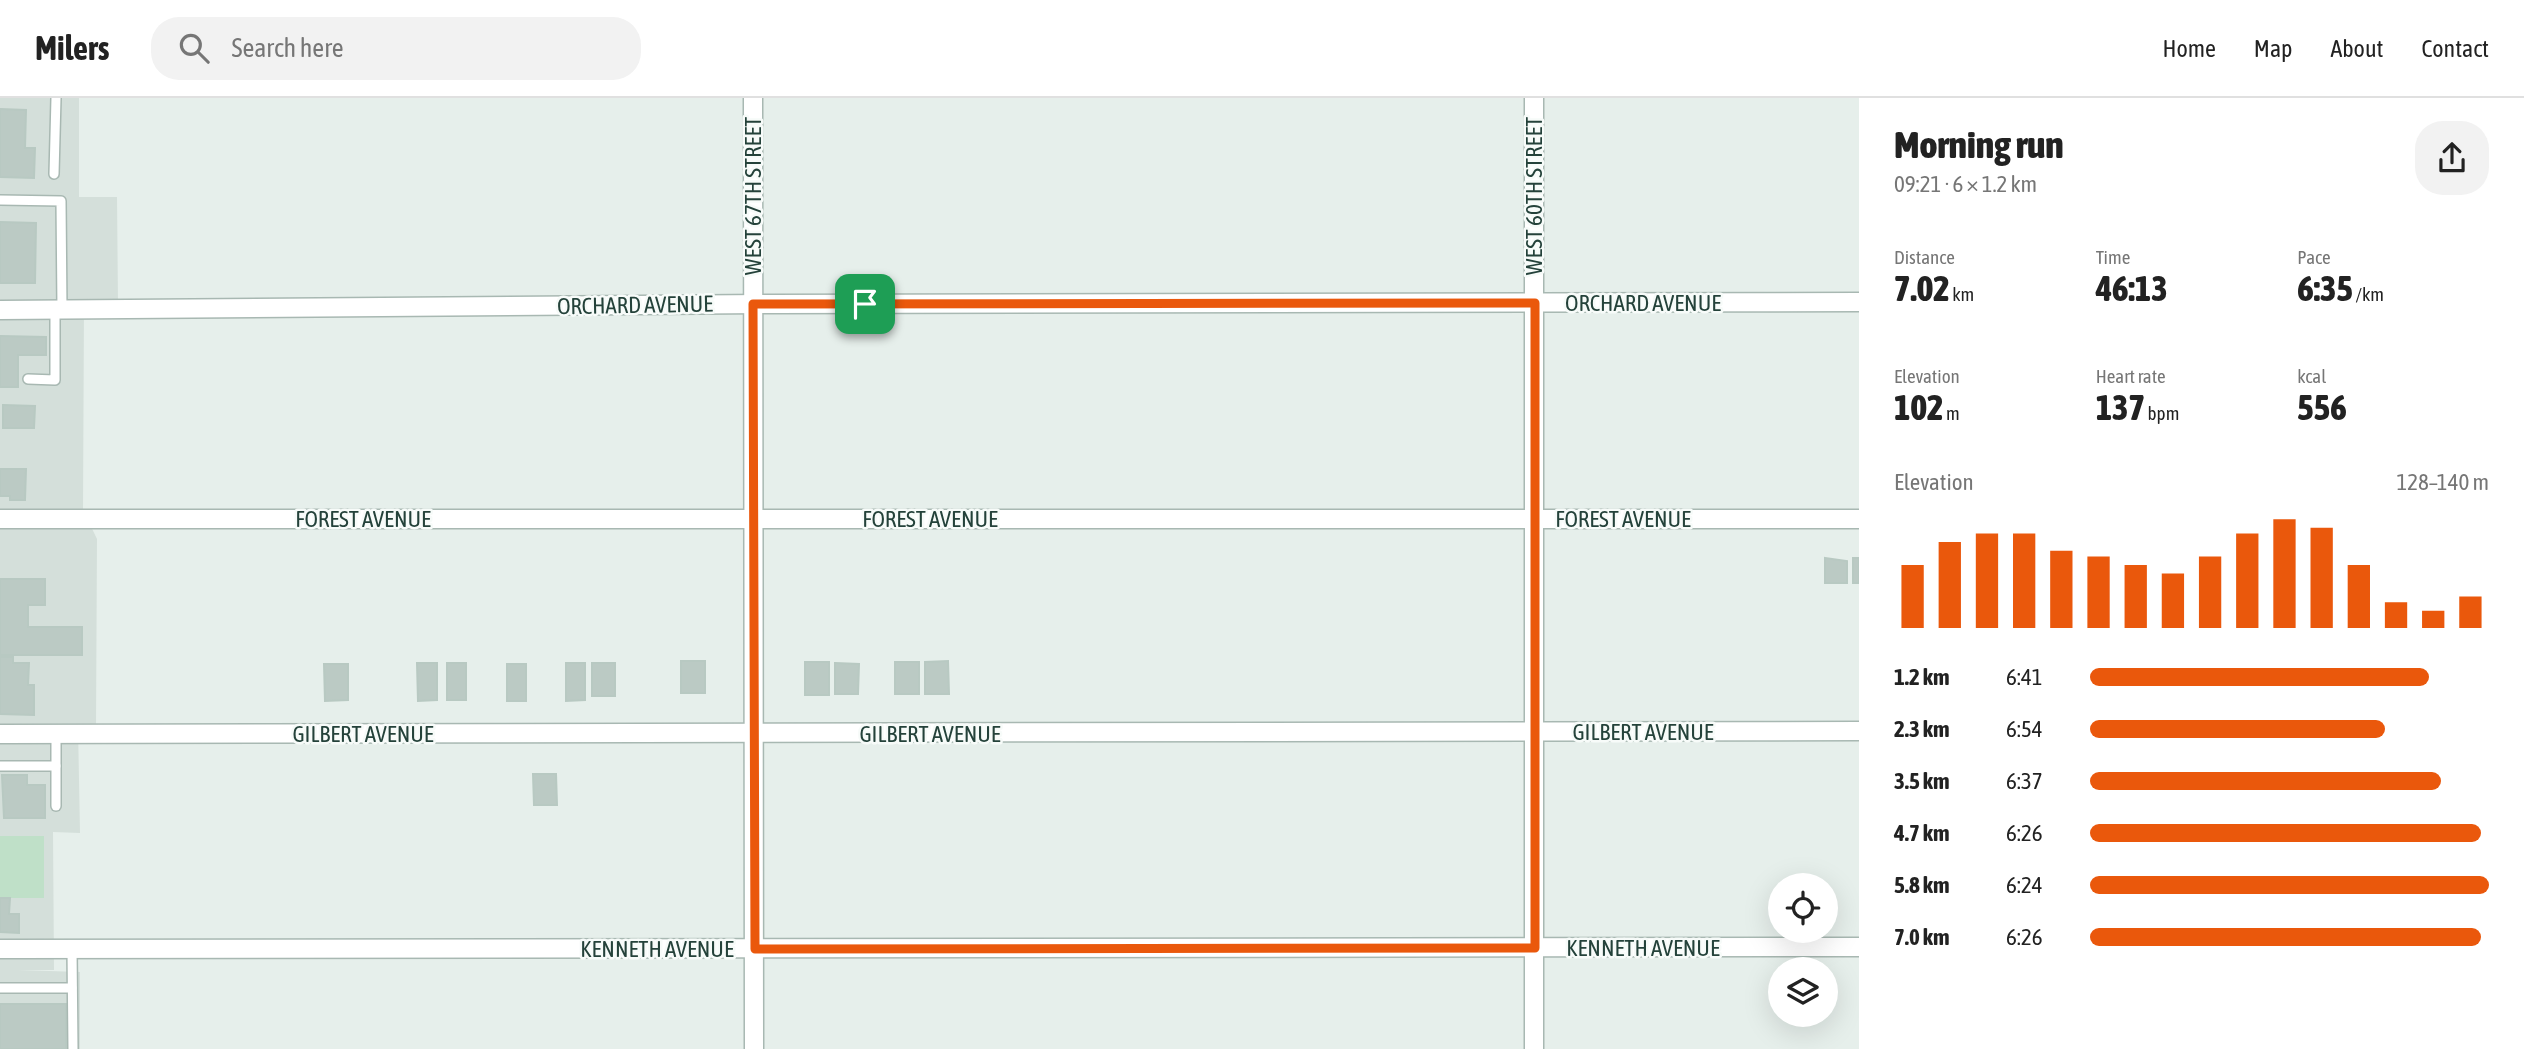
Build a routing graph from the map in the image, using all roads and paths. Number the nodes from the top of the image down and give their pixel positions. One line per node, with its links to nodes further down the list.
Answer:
1 (56, 98): 4 (lane)
2 (753, 98): 8 (street, WEST 67TH STREET)
3 (1534, 98): 7 (street, WEST 60TH STREET)
4 (54, 174)
5 (0, 200): 10 (lane)
6 (1859, 302): 7 (street, ORCHARD AVENUE)
7 (1535, 303): 8 (street, ORCHARD AVENUE); 14 (street, WEST 60TH STREET)
8 (753, 304): 10 (street, ORCHARD AVENUE); 13 (street, WEST 67TH STREET)
9 (0, 310): 10 (street, ORCHARD AVENUE)
10 (58, 310): 11 (lane)
11 (28, 379)
12 (0, 519): 13 (street, FOREST AVENUE)
13 (755, 519): 14 (street, FOREST AVENUE); 20 (street, WEST 67TH STREET)
14 (1535, 519): 15 (street, FOREST AVENUE); 17 (street, WEST 60TH STREET)
15 (1859, 519)
16 (1859, 731): 17 (street, GILBERT AVENUE)
17 (1535, 732): 20 (street, GILBERT AVENUE); 25 (street, WEST 60TH STREET)
18 (0, 734): 19 (street, GILBERT AVENUE)
19 (56, 734): 20 (street, GILBERT AVENUE); 22 (lane)
20 (753, 734): 28 (street, WEST 67TH STREET)
21 (0, 766): 22 (lane)
22 (56, 766): 23 (lane)
23 (56, 806)
24 (1859, 947): 25 (street, KENNETH AVENUE)
25 (1535, 948): 28 (street, KENNETH AVENUE); 33 (street, WEST 60TH STREET)
26 (0, 949): 27 (street, KENNETH AVENUE)
27 (72, 949): 28 (street, KENNETH AVENUE); 30 (lane)
28 (755, 949): 32 (street, WEST 67TH STREET)
29 (0, 988): 30 (lane)
30 (72, 988): 31 (lane)
31 (73, 1049)
32 (754, 1049)
33 (1534, 1049)

